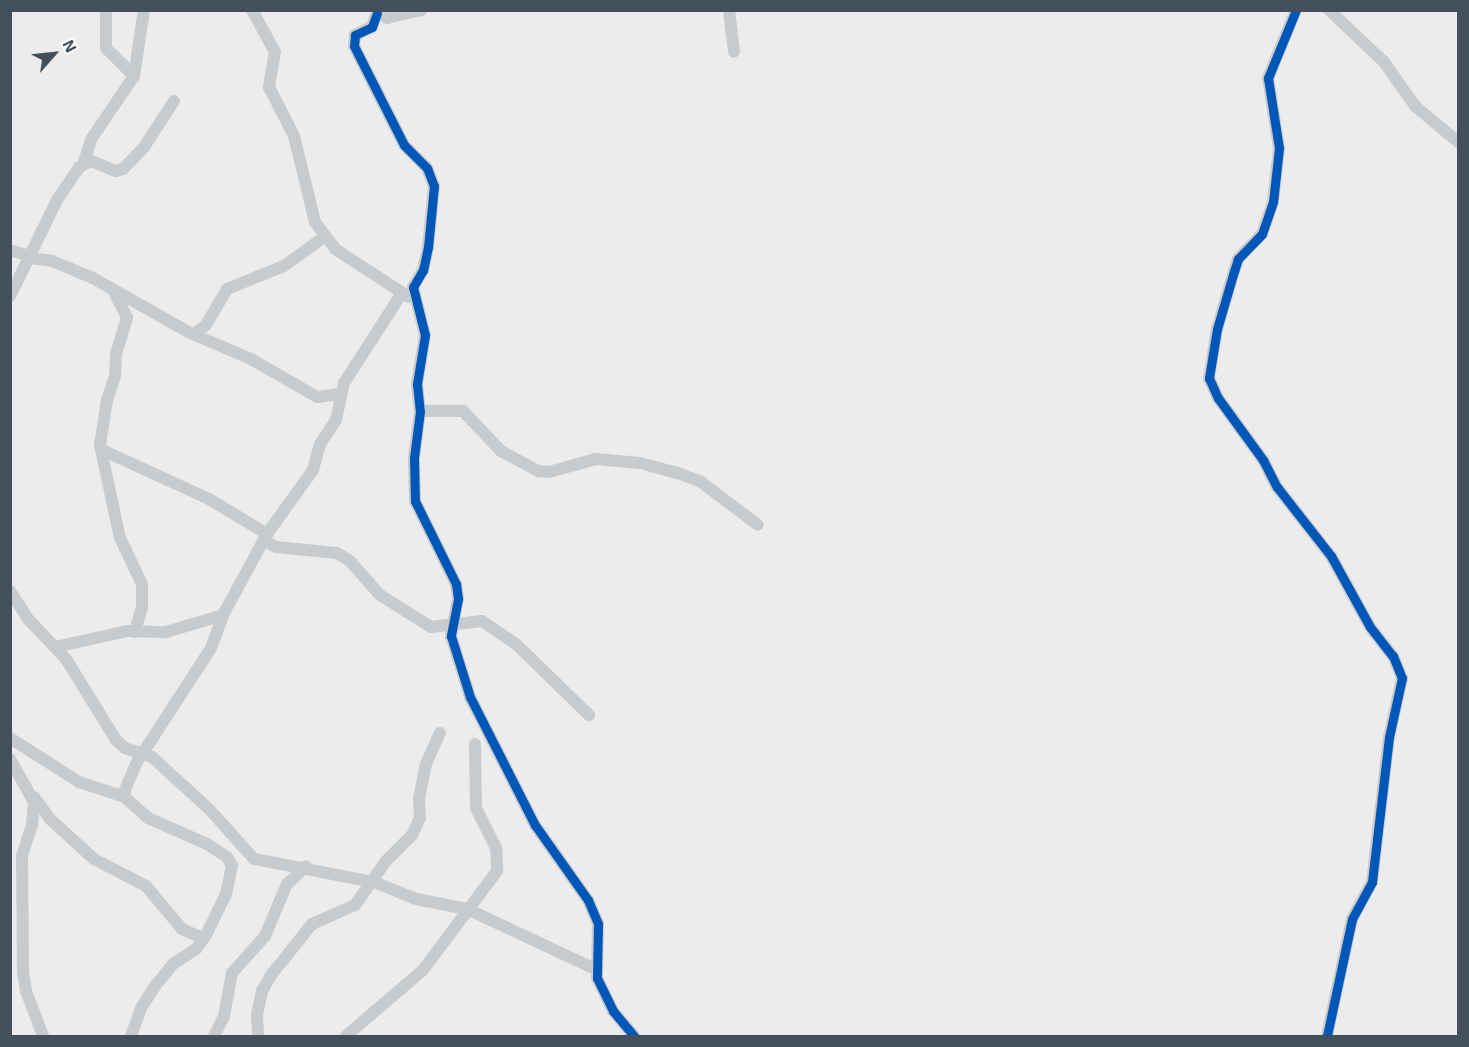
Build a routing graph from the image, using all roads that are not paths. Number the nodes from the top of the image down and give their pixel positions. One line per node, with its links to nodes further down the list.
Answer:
1 (106, 10): 10 (street)
2 (144, 10): 10 (street)
3 (252, 10): 14 (street)
4 (421, 10): 8 (street)
5 (729, 10): 9 (street)
6 (1296, 10): 51 (street)
7 (1329, 10): 12 (street)
8 (376, 12): 20 (street)
9 (734, 52)
10 (134, 76): 13 (street)
11 (174, 101): 13 (street)
12 (1458, 142)
13 (84, 162): 16 (street)
14 (324, 237): 18 (street); 21 (street)
15 (10, 250): 16 (street)
16 (30, 257): 17 (street); 19 (street)
17 (114, 292): 21 (street); 24 (street)
18 (402, 293): 20 (street); 22 (street)
19 (10, 296)
20 (417, 302): 23 (street)
21 (194, 334): 22 (street)
22 (341, 394): 26 (street)
23 (420, 411): 25 (street); 29 (street)
24 (102, 450): 26 (street); 30 (street)
25 (758, 525)
26 (266, 538): 28 (street); 29 (street)
27 (10, 591): 31 (street)
28 (223, 615): 30 (street); 36 (street)
29 (453, 623): 32 (street); 44 (street)
30 (135, 632): 31 (street)
31 (55, 647): 36 (street)
32 (589, 715)
33 (440, 733): 41 (street)
34 (10, 738): 39 (street)
35 (475, 744): 42 (street)
36 (142, 753): 39 (street); 40 (street)
37 (10, 759): 38 (street)
38 (31, 794): 43 (street); 45 (street)
39 (125, 797): 43 (street)
40 (306, 867): 41 (street); 47 (street)
41 (374, 882): 42 (street); 48 (street)
42 (467, 909): 44 (street); 49 (street)
43 (204, 939): 46 (street)
44 (595, 969): 50 (street)
45 (43, 1036)
46 (131, 1036)
47 (214, 1036)
48 (258, 1036)
49 (346, 1036)
50 (634, 1036)
51 (1327, 1036)

